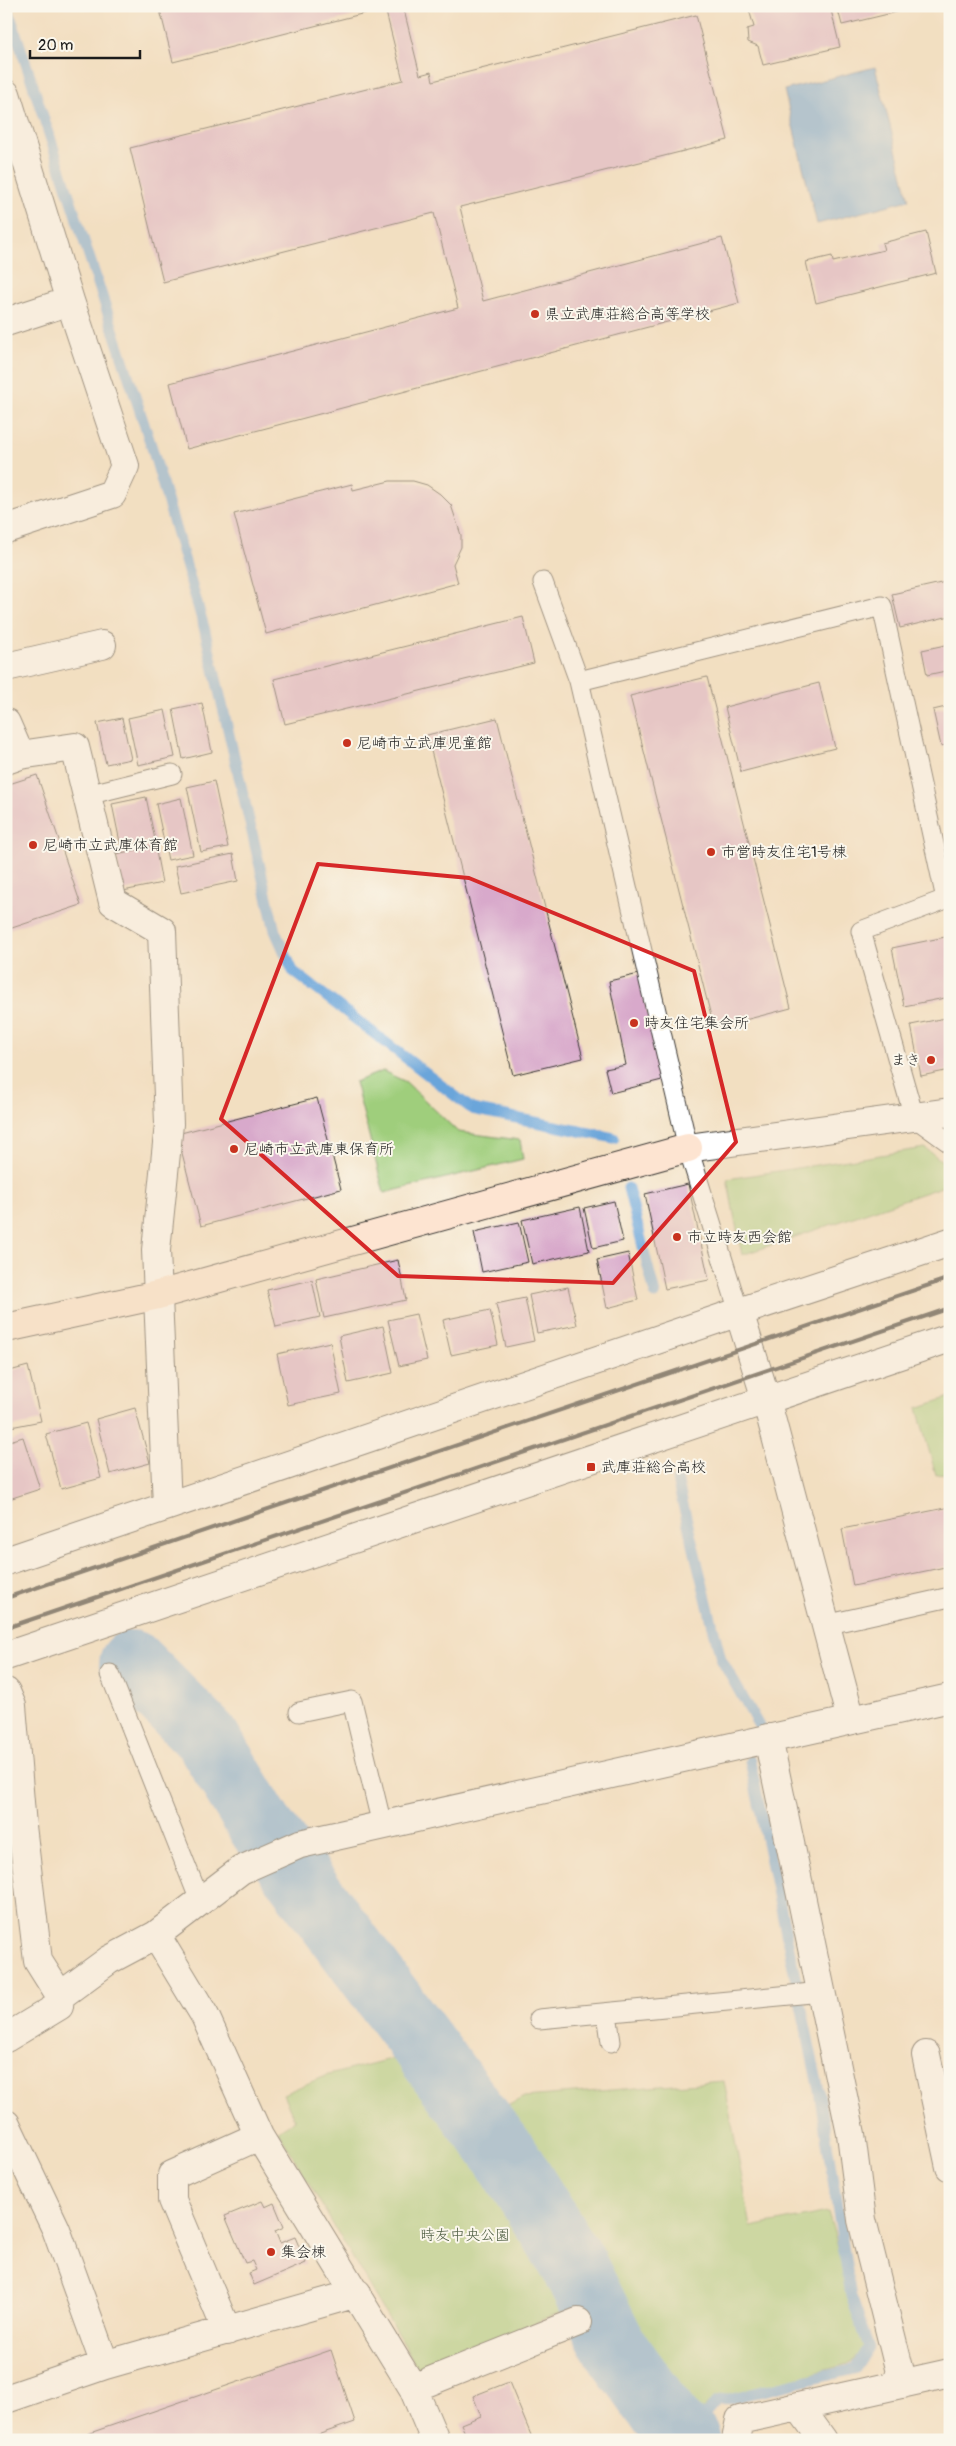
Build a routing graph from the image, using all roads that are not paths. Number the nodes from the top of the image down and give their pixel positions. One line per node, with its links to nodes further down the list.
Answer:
1 (6, 94): 2 (street)
2 (70, 301): 3 (street); 4 (street)
3 (6, 322)
4 (6, 529)
5 (543, 582): 8 (lane)
6 (102, 645): 7 (street)
7 (6, 667)
8 (579, 681): 13 (lane); 17 (lane)
9 (6, 723): 10 (street)
10 (13, 758): 12 (street)
11 (172, 774): 12 (lane)
12 (87, 795): 19 (street)
13 (948, 898): 15 (lane)
14 (950, 1112): 15 (street)
15 (914, 1117): 16 (lane); 17 (street)
16 (950, 1143)
17 (688, 1148): 19 (street); 20 (lane)
18 (950, 1242): 20 (street)
19 (158, 1295): 21 (street); 24 (street)
20 (739, 1312): 23 (street); 24 (street)
21 (6, 1328)
22 (950, 1338): 23 (street)
23 (766, 1399): 27 (street); 28 (street)
24 (167, 1506): 25 (street)
25 (6, 1561)
26 (950, 1597): 27 (lane)
27 (825, 1625): 33 (street)
28 (6, 1656)
29 (110, 1674): 37 (lane)
30 (6, 1692): 36 (street)
31 (950, 1698): 33 (street)
32 (299, 1712): 35 (lane)
33 (851, 1720): 34 (street)
34 (768, 1738): 35 (street); 39 (street)
35 (382, 1826): 37 (street)
36 (14, 1828): 40 (street)
37 (200, 1901): 38 (street)
38 (156, 1935): 40 (street); 47 (street)
39 (822, 1992): 41 (lane); 54 (street)
40 (60, 1996): 43 (street)
41 (607, 2013): 42 (lane); 44 (lane)
42 (539, 2019)
43 (6, 2038)
44 (611, 2042)
45 (926, 2055): 48 (street)
46 (6, 2124): 52 (street)
47 (259, 2136): 49 (street); 51 (street)
48 (950, 2167)
49 (357, 2294): 51 (street); 55 (street)
50 (578, 2322): 55 (street)
51 (227, 2331): 52 (street)
52 (104, 2365): 56 (street)
53 (950, 2374): 54 (street)
54 (903, 2384): 57 (street)
55 (413, 2388): 58 (street)
56 (6, 2399)
57 (799, 2407): 59 (street); 60 (street)
58 (435, 2440)
59 (736, 2440)
60 (823, 2440)

